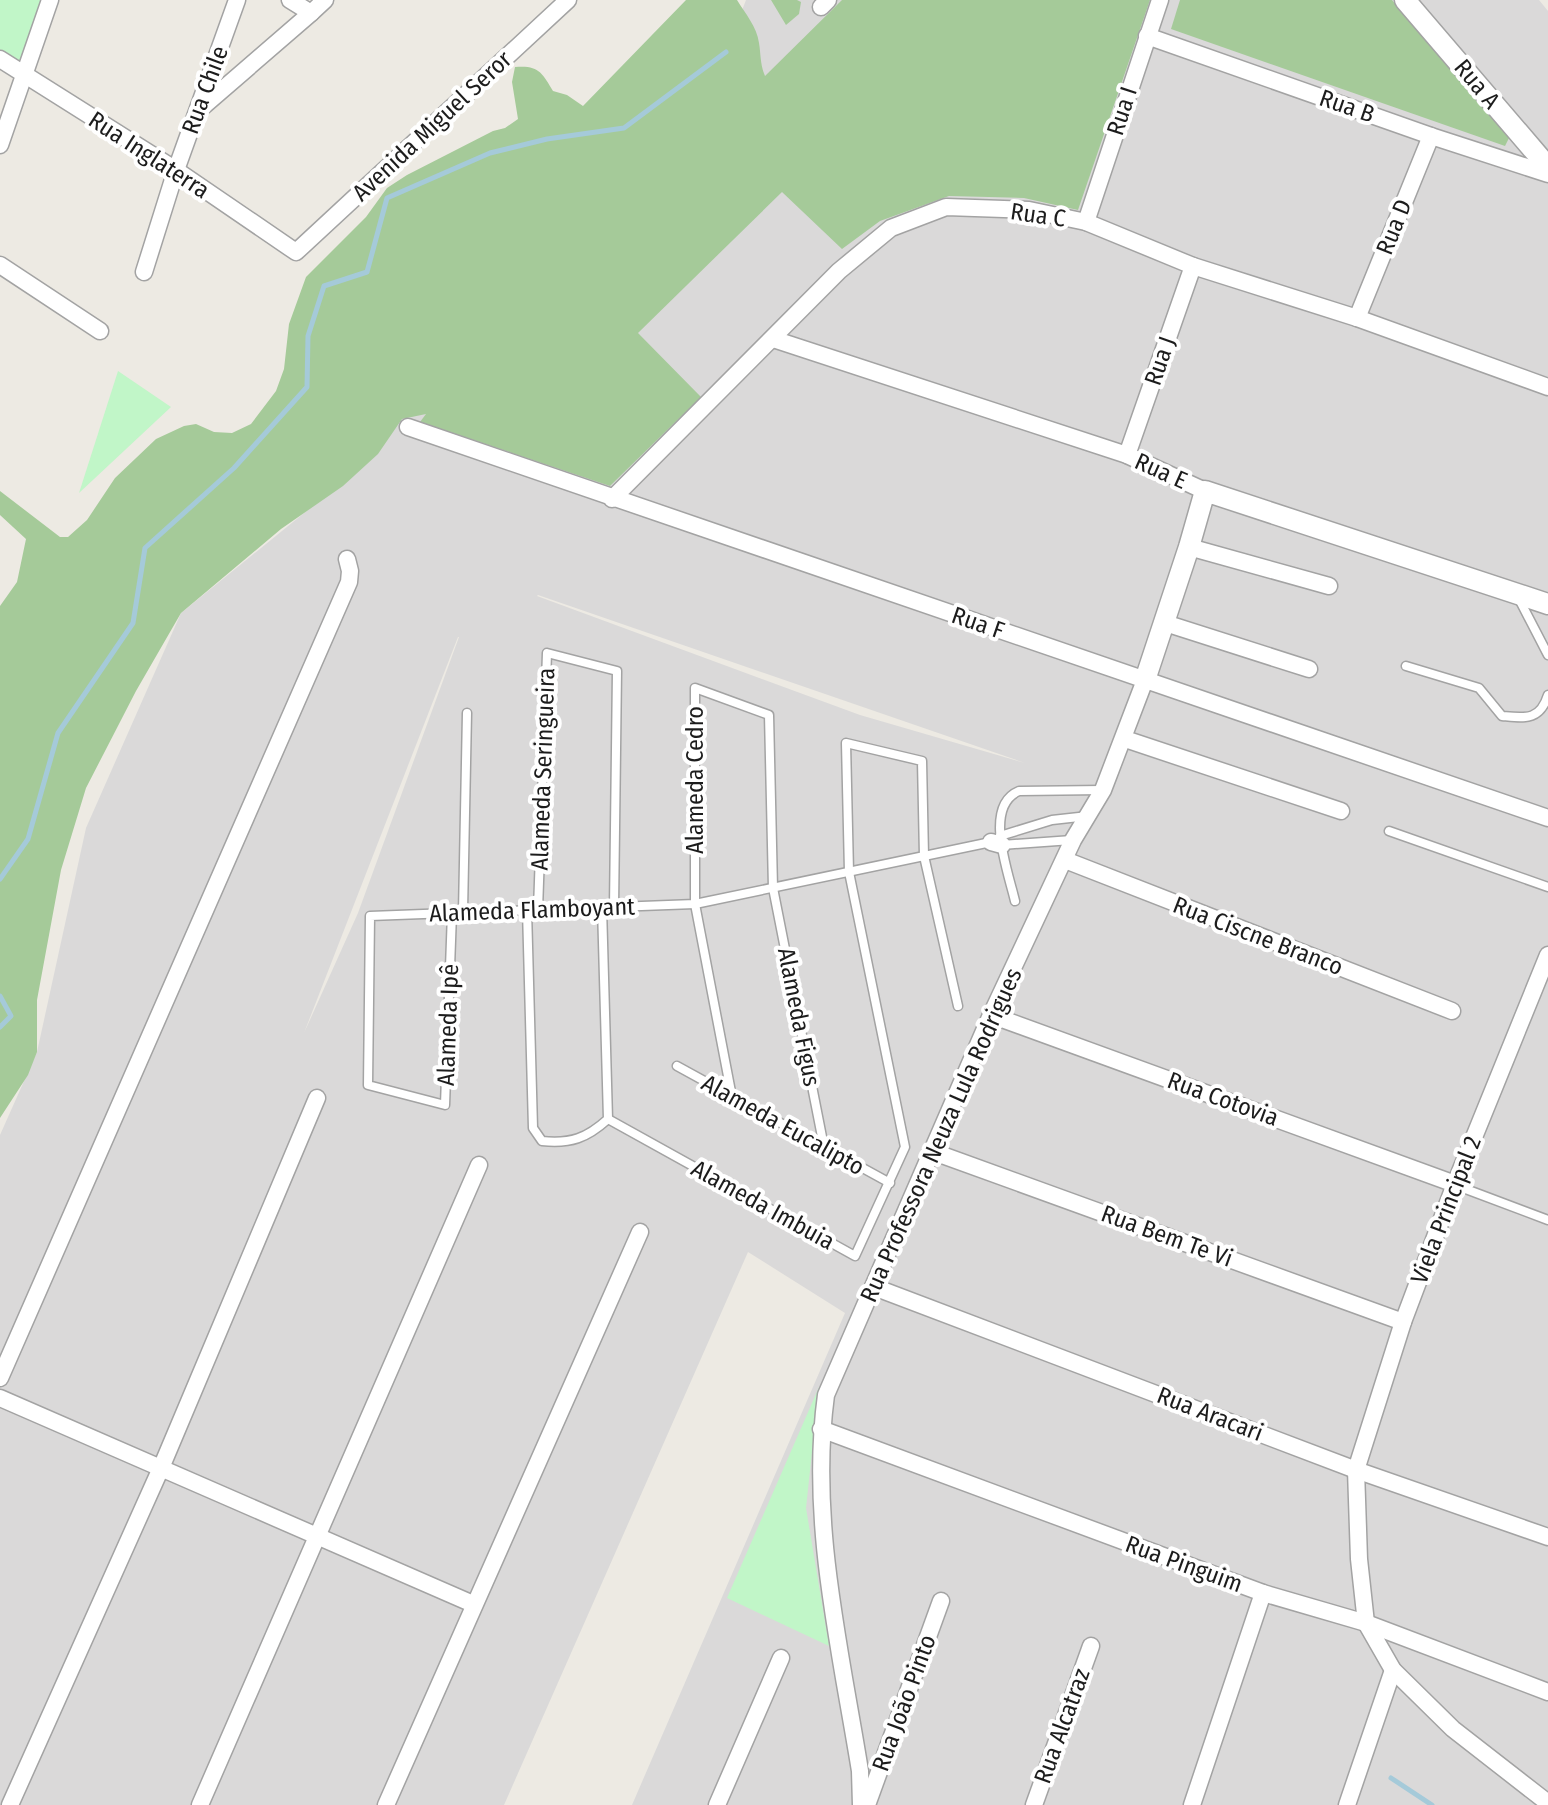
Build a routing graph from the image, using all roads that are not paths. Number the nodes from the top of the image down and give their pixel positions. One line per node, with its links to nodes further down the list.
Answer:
1 (50, 0): 11 (street)
2 (237, 0): 12 (street, Rua Chile)
3 (290, 0): 8 (street)
4 (325, 0): 8 (street)
5 (568, 0): 19 (street, Avenida Miguel Seror)
6 (1160, 0): 9 (street, Rua I)
7 (1405, 0): 15 (street, Rua A)
8 (311, 13): 12 (street)
9 (1147, 36): 13 (street, Rua B); 18 (street, Rua I)
10 (0, 59): 11 (street, Rua Inglaterra)
11 (26, 77): 14 (street); 16 (street, Rua Inglaterra)
12 (200, 109): 16 (street, Rua Chile)
13 (1431, 136): 17 (street, Rua B); 23 (street, Rua D)
14 (0, 145)
15 (1548, 167)
16 (176, 170): 19 (street, Rua Inglaterra); 22 (street, Rua Chile)
17 (1548, 174)
18 (1086, 222): 21 (street, Rua C); 25 (street, Rua C)
19 (296, 252)
20 (0, 265): 24 (street)
21 (1193, 266): 23 (street, Rua C); 28 (street, Rua J)
22 (144, 272)
23 (1357, 318): 26 (street, Rua C)
24 (100, 331)
25 (773, 339): 28 (street, Rua E); 30 (street, Rua C)
26 (1548, 387)
27 (408, 427): 30 (street, Rua F)
28 (1127, 455): 29 (street, Rua E)
29 (1205, 491): 31 (street, Rua Professora Neuza Lula Rodrigues); 34 (street, Rua E)
30 (612, 499): 40 (street, Rua F)
31 (1189, 547): 33 (street); 36 (street, Rua Professora Neuza Lula Rodrigues)
32 (347, 559): 83 (street)
33 (1329, 586)
34 (1515, 593): 35 (street, Rua E); 37 (lane)
35 (1548, 604)
36 (1165, 623): 39 (street); 40 (street, Rua Professora Neuza Lula Rodrigues)
37 (1548, 655)
38 (1406, 666): 41 (lane)
39 (1309, 669)
40 (1145, 680): 44 (street, Rua Professora Neuza Lula Rodrigues); 48 (street, Rua F)
41 (1548, 695)
42 (467, 713): 63 (lane)
43 (769, 715): 56 (lane, Alameda Figus); 58 (lane, Alameda Cedro)
44 (1125, 739): 45 (street, Rua Professora Neuza Lula Rodrigues); 46 (street)
45 (1103, 790): 47 (street, Rua Professora Neuza Lula Rodrigues); 51 (lane)
46 (1341, 811)
47 (1088, 816): 50 (street, Rua Professora Neuza Lula Rodrigues); 51 (lane)
48 (1548, 818)
49 (1389, 831): 55 (lane)
50 (1073, 840): 51 (lane); 53 (street, Rua Professora Neuza Lula Rodrigues)
51 (997, 841): 52 (lane, Alameda Flamboyant); 57 (lane)
52 (924, 856): 54 (lane, Alameda Flamboyant); 54 (lane); 66 (lane)
53 (1065, 860): 67 (street, Rua Ciscne Branco); 68 (street, Rua Professora Neuza Lula Rodrigues)
54 (849, 872): 56 (lane, Alameda Flamboyant); 77 (lane, Alameda Imbuia)
55 (1548, 887)
56 (773, 888): 58 (lane, Alameda Flamboyant); 74 (lane, Alameda Figus)
57 (1015, 901)
58 (695, 904): 60 (lane, Alameda Flamboyant); 71 (lane)
59 (602, 907): 60 (lane, Alameda Flamboyant); 62 (lane, Alameda Flamboyant); 73 (lane)
60 (614, 907): 62 (lane, Alameda Seringueira)
61 (527, 910): 62 (lane, Alameda Flamboyant); 63 (lane, Alameda Flamboyant); 73 (lane)
62 (538, 910)
63 (463, 912): 64 (lane, Alameda Flamboyant)
64 (452, 913): 70 (lane, Alameda Flamboyant); 70 (lane, Alameda Ipê)
65 (1547, 962): 78 (street, Viela Principal 2)
66 (958, 1006)
67 (1452, 1011)
68 (991, 1015): 75 (street, Rua Professora Neuza Lula Rodrigues); 78 (street, Rua Cotovia)
69 (677, 1066): 71 (lane, Alameda Eucalipto)
70 (368, 1085)
71 (732, 1097): 74 (lane, Alameda Eucalipto)
72 (317, 1098): 86 (street)
73 (608, 1119): 77 (lane, Alameda Imbuia)
74 (824, 1147): 77 (lane, Alameda Eucalipto)
75 (931, 1151): 81 (street, Rua Professora Neuza Lula Rodrigues); 82 (street, Rua Bem Te Vi)
76 (479, 1165): 88 (street)
77 (890, 1183)
78 (1455, 1184): 79 (lane); 82 (street, Viela Principal 2)
79 (1548, 1220)
80 (640, 1232): 92 (street)
81 (874, 1287): 85 (street, Rua Professora Neuza Lula Rodrigues); 87 (street, Rua Aracari)
82 (1403, 1322): 87 (street, Viela Principal 2)
83 (0, 1378)
84 (0, 1398): 86 (street)
85 (821, 1429): 90 (street, Rua Pinguim); 103 (street, Rua Professora Neuza Lula Rodrigues)
86 (161, 1468): 88 (street); 99 (street)
87 (1356, 1470): 89 (street, Rua Aracari); 93 (street, Viela Principal 2)
88 (318, 1536): 92 (street); 100 (street)
89 (1548, 1537)
90 (1263, 1593): 93 (street, Rua Pinguim); 106 (street)
91 (941, 1601): 104 (street, Rua João Pinto)
92 (473, 1604): 101 (street)
93 (1366, 1623): 96 (street); 97 (street, Rua Pinguim)
94 (1091, 1646): 105 (street, Rua Alcatraz)
95 (781, 1658): 102 (street)
96 (1393, 1670): 98 (street); 107 (street)
97 (1548, 1692)
98 (1548, 1803)
99 (10, 1805)
100 (200, 1805)
101 (386, 1805)
102 (717, 1805)
103 (861, 1805)
104 (867, 1805)
105 (1034, 1805)
106 (1192, 1805)
107 (1347, 1805)

